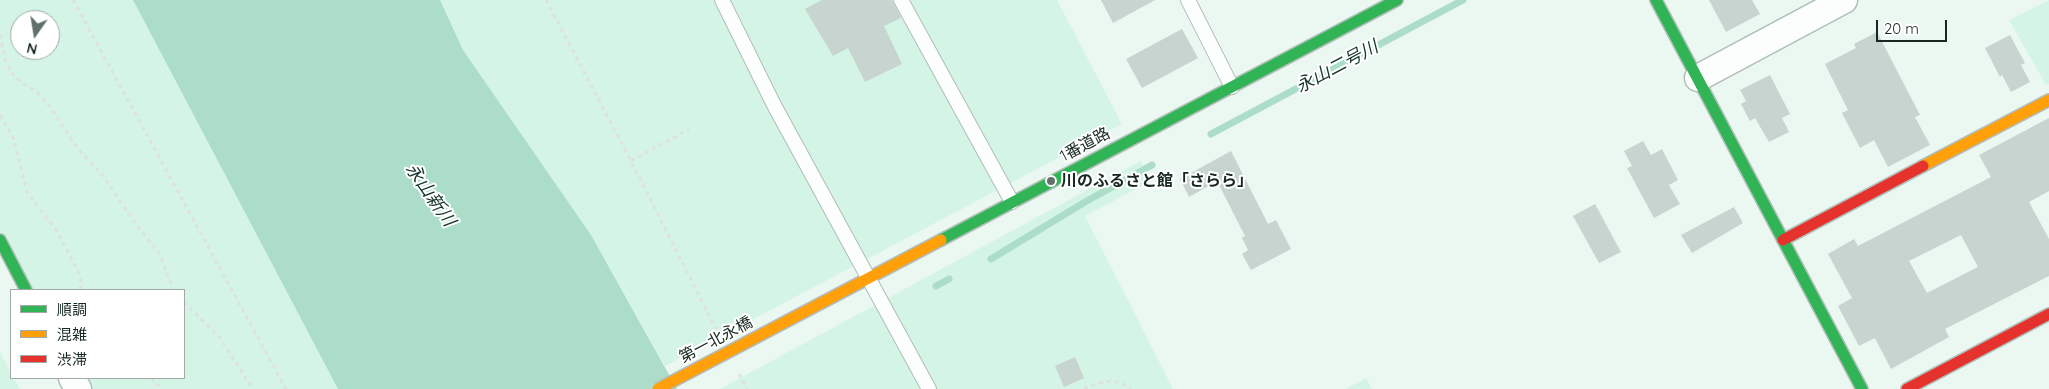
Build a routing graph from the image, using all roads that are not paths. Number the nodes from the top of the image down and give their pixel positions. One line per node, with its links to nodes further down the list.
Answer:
1 (722, 0): 13 (lane)
2 (901, 0): 10 (lane)
3 (1188, 0): 8 (lane)
4 (1397, 0): 8 (street, 1番道路)
5 (1656, 0): 7 (street)
6 (1844, 0): 7 (street)
7 (1698, 78): 12 (street)
8 (1232, 86): 10 (street, 1番道路)
9 (2049, 100): 12 (street)
10 (1012, 202): 13 (street, 1番道路)
11 (0, 240): 14 (street)
12 (1783, 240): 19 (street)
13 (868, 278): 16 (street, 1番道路); 18 (lane)
14 (25, 289)
15 (2049, 314): 20 (street)
16 (789, 320): 17 (street, 第一北永橋, bridge)
17 (658, 389)
18 (928, 389)
19 (1862, 389)
20 (1907, 389)

